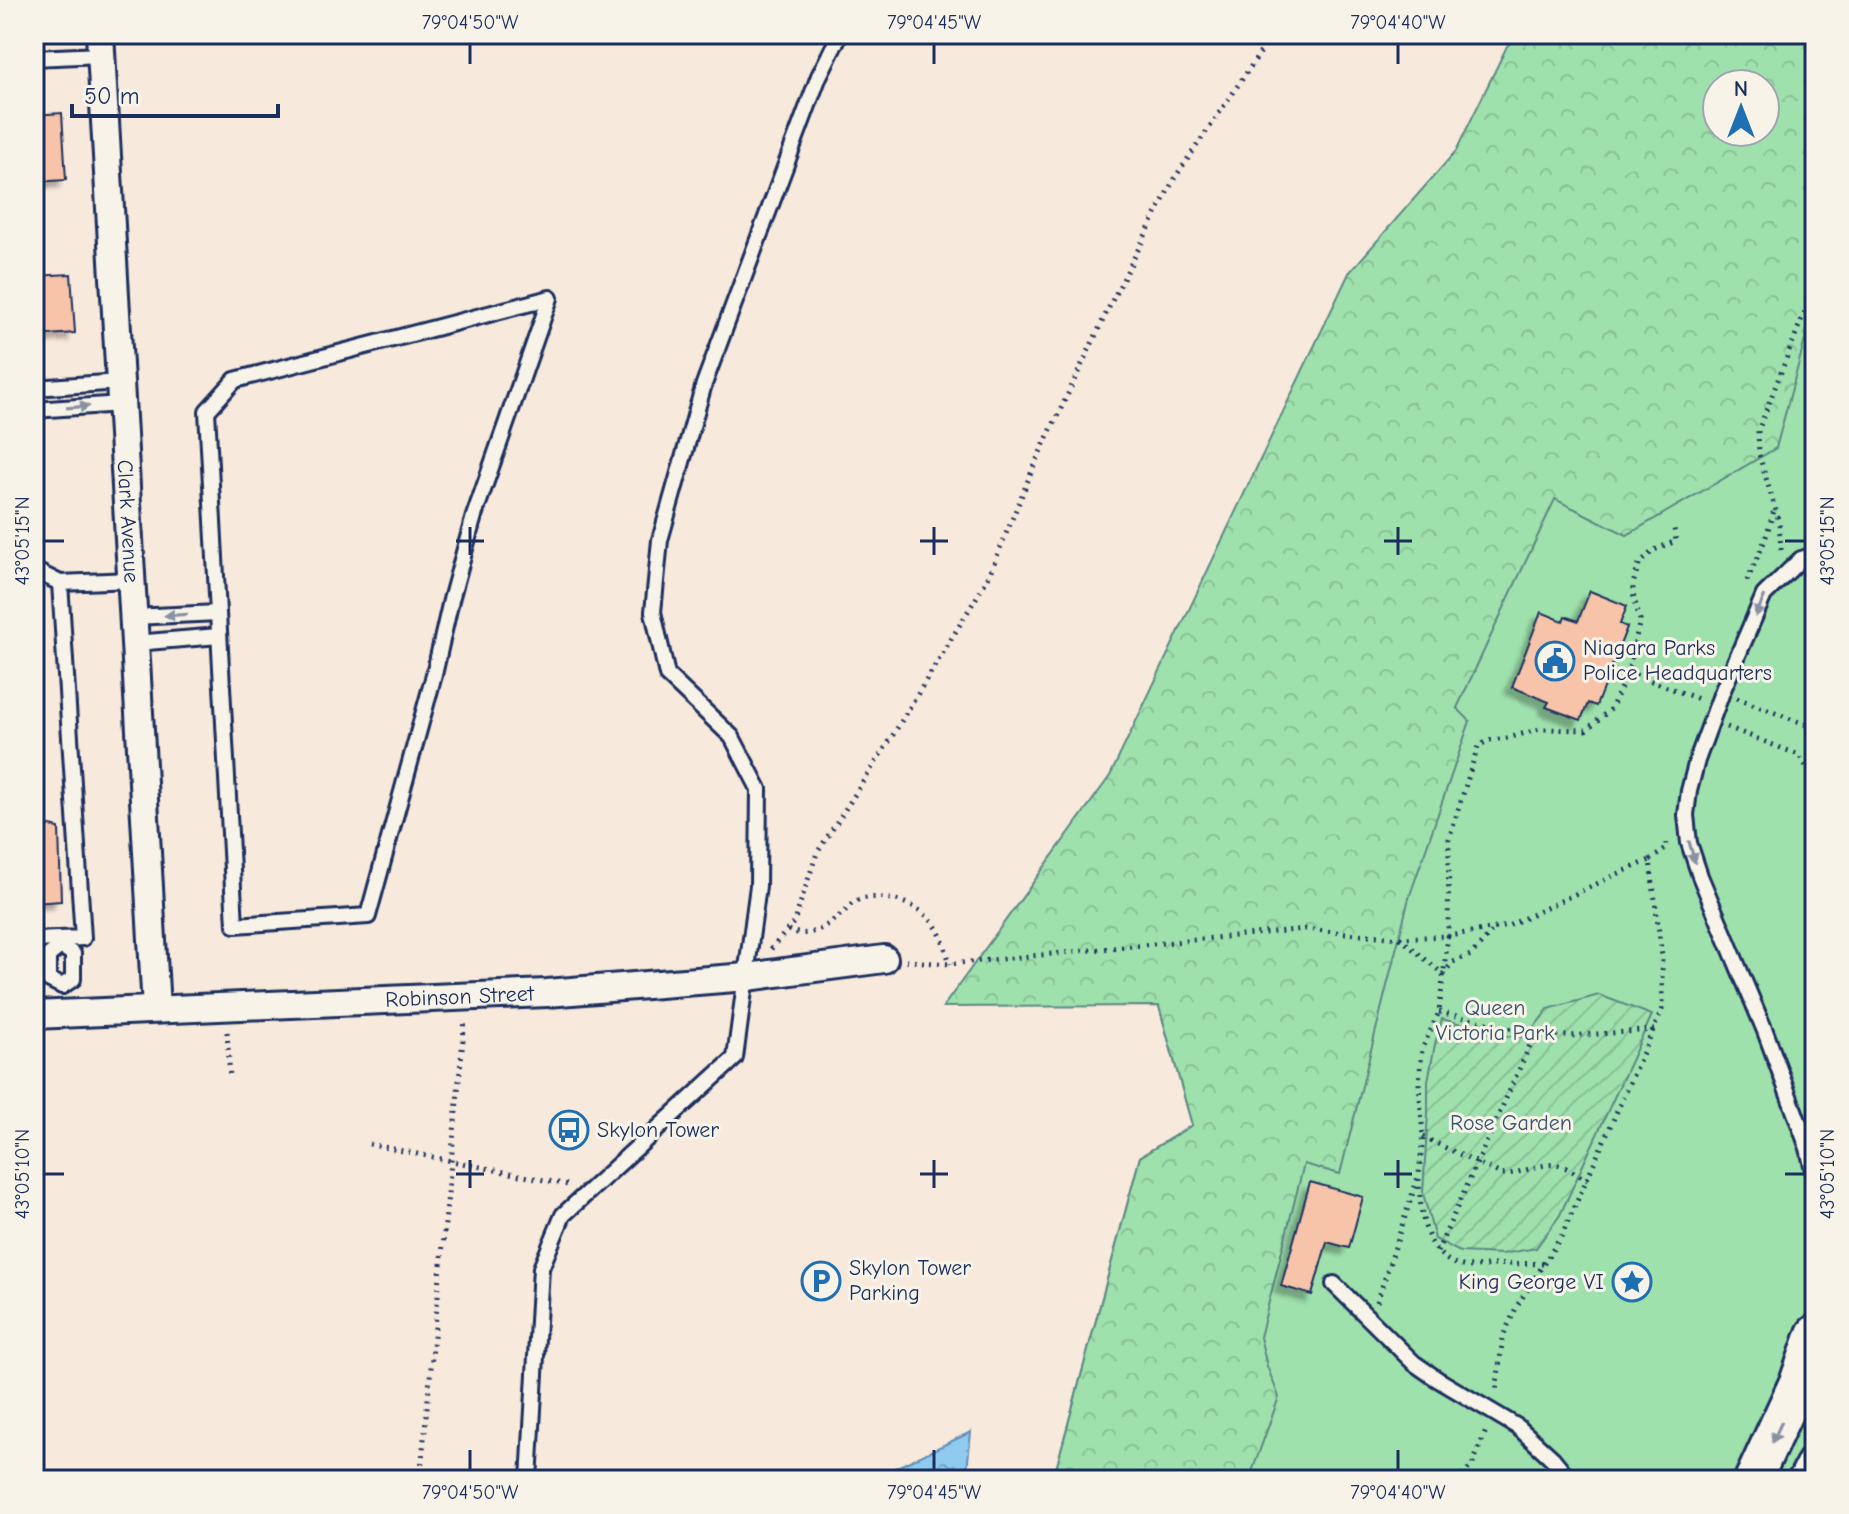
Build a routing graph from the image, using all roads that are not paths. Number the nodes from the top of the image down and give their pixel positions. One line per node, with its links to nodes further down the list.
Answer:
1 (840, 34): 17 (lane)
2 (100, 44): 3 (lane); 5 (street, Clark Avenue)
3 (34, 58)
4 (34, 388): 5 (lane)
5 (120, 393): 6 (lane, one-way to 5); 9 (street, Clark Avenue)
6 (34, 410)
7 (1815, 555): 22 (lane, one-way to 22)
8 (34, 570): 10 (lane)
9 (131, 580): 10 (lane); 12 (street, Clark Avenue)
10 (60, 583): 15 (lane)
11 (218, 613): 12 (lane, one-way to 12); 13 (lane); 13 (lane)
12 (134, 630): 13 (lane); 19 (street, Clark Avenue)
13 (219, 636)
14 (34, 940): 15 (lane)
15 (61, 942): 18 (lane); 18 (lane)
16 (884, 959): 17 (street, Robinson Street)
17 (747, 977): 19 (street, Robinson Street); 26 (lane)
18 (62, 986): 20 (lane)
19 (156, 1009): 20 (street, Robinson Street)
20 (63, 1013): 21 (street, Robinson Street)
21 (34, 1015)
22 (1815, 1179)
23 (1334, 1284): 27 (lane)
24 (1815, 1334): 28 (main road, one-way to 28)
25 (1815, 1464): 29 (main road)
26 (529, 1480)
27 (1570, 1480)
28 (1753, 1480)
29 (1807, 1480)

